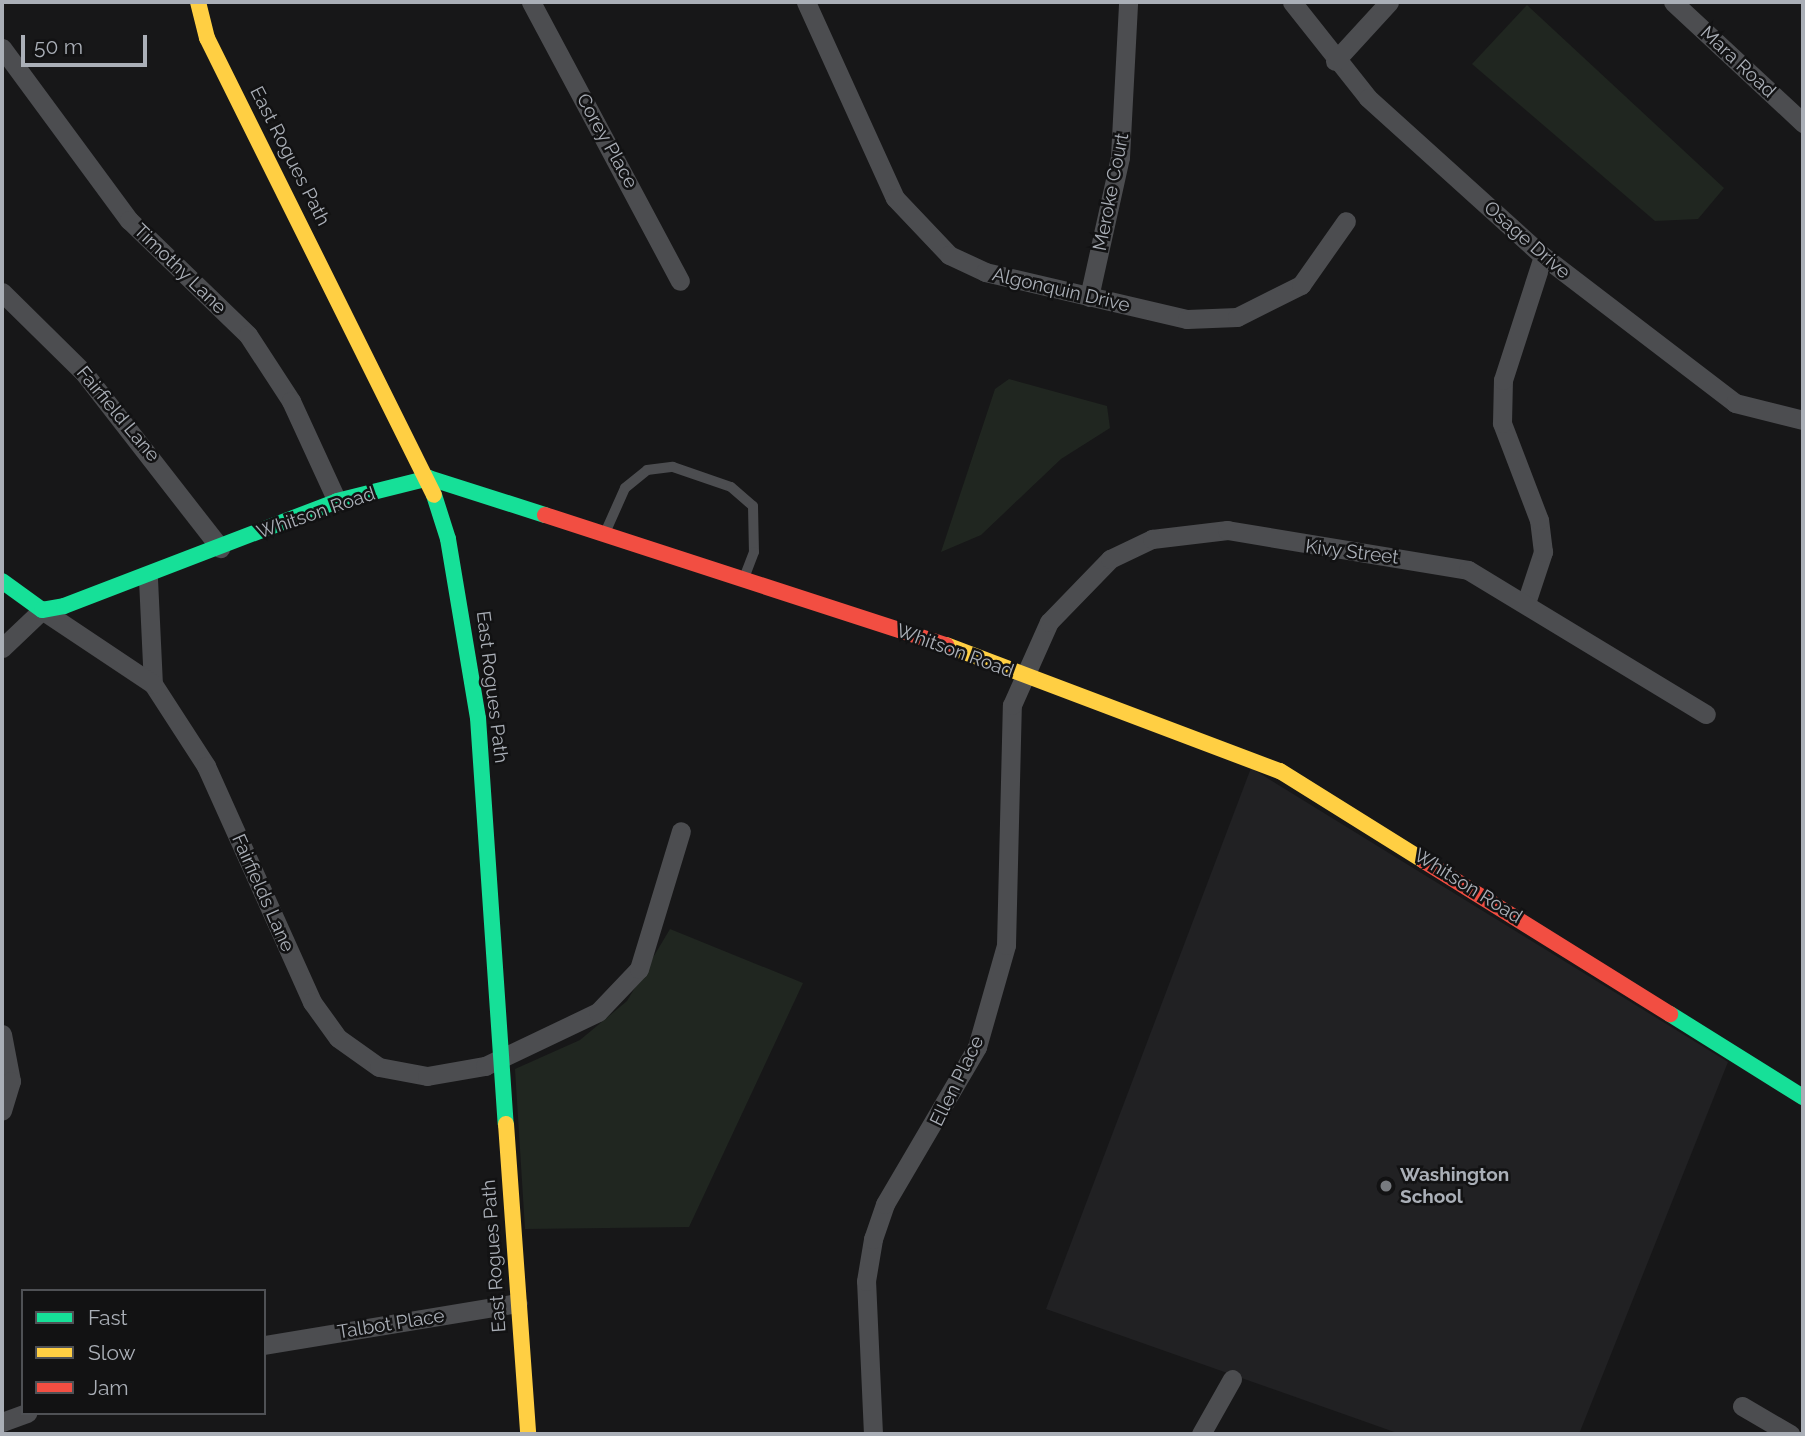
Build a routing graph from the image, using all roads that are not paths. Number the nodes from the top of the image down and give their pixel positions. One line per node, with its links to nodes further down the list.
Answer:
1 (198, 2): 17 (street, East Rogues Path)
2 (531, 2): 13 (street, Corey Place)
3 (806, 2): 15 (street, Algonquin Drive)
4 (1128, 2): 15 (street, Meroke Court)
5 (1292, 2): 9 (street, Osage Drive)
6 (1389, 2): 9 (street)
7 (1673, 2): 10 (street, Mara Road)
8 (2, 48): 18 (street, Timothy Lane)
9 (1335, 61): 12 (street, Osage Drive)
10 (1803, 123)
11 (1346, 221): 15 (street, Algonquin Drive)
12 (1543, 256): 16 (street, Osage Drive); 24 (street)
13 (680, 281)
14 (2, 292): 20 (street, Fairfield Lane)
15 (1089, 297)
16 (1803, 420)
17 (429, 478): 18 (street, Whitson Road); 19 (street, Whitson Road); 32 (street, East Rogues Path)
18 (337, 501): 20 (street, Whitson Road)
19 (605, 534): 22 (street, Whitson Road); 22 (lane)
20 (220, 548): 21 (street, Whitson Road)
21 (148, 579): 25 (street, Whitson Road); 28 (street)
22 (744, 579): 27 (street, Whitson Road)
23 (2, 581): 25 (street)
24 (1527, 600): 27 (street, Kivy Street); 29 (street, Kivy Street)
25 (42, 610): 26 (street); 28 (street)
26 (2, 648)
27 (1021, 675): 33 (street, Whitson Road); 42 (street, Ellen Place)
28 (153, 684): 32 (street, Fairfields Lane)
29 (1706, 714)
30 (681, 831): 32 (street, Fairfields Lane)
31 (2, 1034): 34 (street)
32 (503, 1059): 35 (street, East Rogues Path)
33 (1803, 1097)
34 (2, 1111)
35 (518, 1303): 36 (street, Talbot Place); 41 (street, East Rogues Path)
36 (266, 1345)
37 (1232, 1379): 43 (street)
38 (1742, 1406): 44 (street)
39 (21, 1415): 40 (street)
40 (2, 1422)
41 (528, 1434)
42 (873, 1434)
43 (1201, 1434)
44 (1790, 1434)

